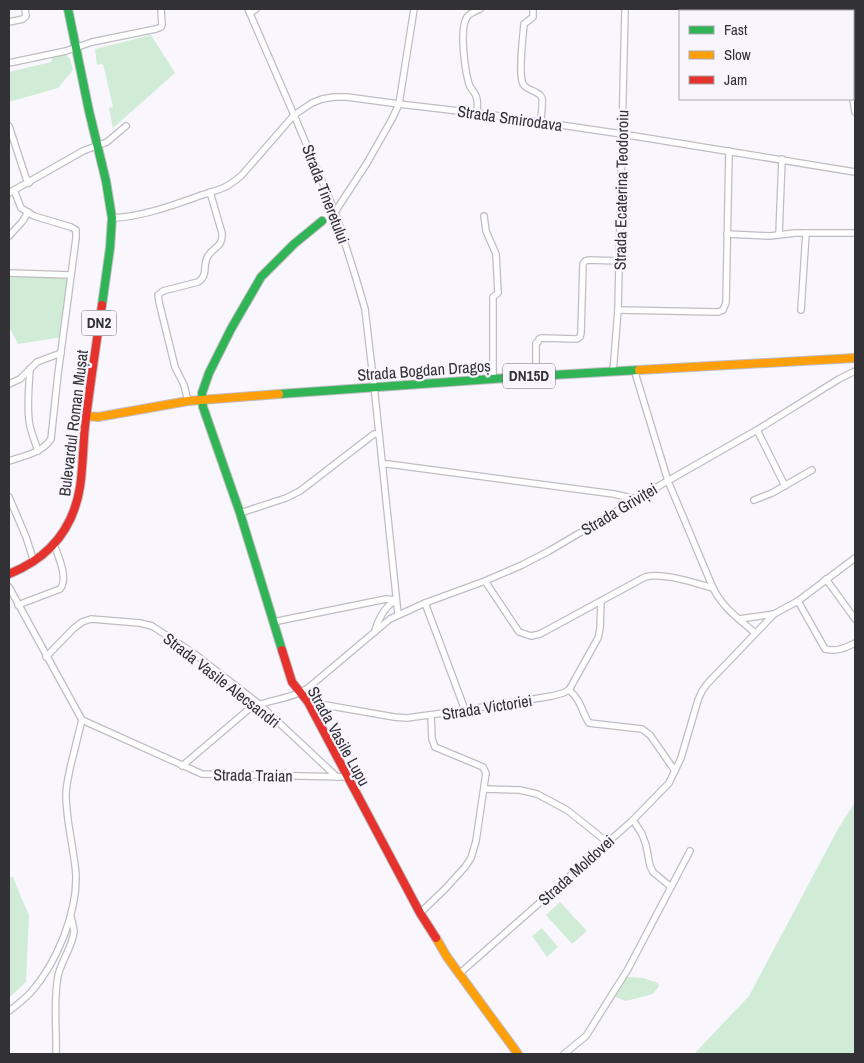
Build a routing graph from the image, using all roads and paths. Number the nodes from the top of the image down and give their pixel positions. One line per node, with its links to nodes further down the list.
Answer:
1 (25, 9): 10 (street)
2 (68, 9): 11 (main road, Bulevardul Roman Mușat / DN2)
3 (161, 9): 11 (street)
4 (256, 9): 9 (street)
5 (414, 9): 13 (street)
6 (480, 9): 14 (street)
7 (533, 9): 16 (street)
8 (625, 9): 19 (street, Strada Ecaterina Teodoroiu)
9 (249, 11): 15 (street, Strada Tineretului)
10 (9, 22)
11 (76, 48): 12 (street); 20 (main road, Bulevardul Roman Mușat / DN2)
12 (9, 63)
13 (399, 104): 14 (street, Strada Smirodava); 15 (street, Strada Smirodava); 28 (street)
14 (477, 113): 16 (street, Strada Smirodava)
15 (294, 114): 26 (street, Strada Smirodava); 28 (street, Strada Tineretului)
16 (541, 122): 19 (street, Strada Smirodava)
17 (9, 126): 24 (street)
18 (126, 126): 20 (street)
19 (622, 134): 21 (street, Strada Smirodava); 37 (street, Strada Ecaterina Teodoroiu)
20 (96, 146): 24 (street); 30 (main road, Bulevardul Roman Mușat / DN2)
21 (729, 151): 22 (street, Strada Smirodava); 34 (street)
22 (782, 159): 23 (street, Strada Smirodava); 35 (street)
23 (855, 172)
24 (29, 182): 25 (street)
25 (12, 192): 27 (street)
26 (210, 192): 30 (street, Strada Smirodava); 53 (street)
27 (28, 212): 36 (street); 39 (street)
28 (335, 212): 51 (street, Strada Tineretului)
29 (484, 216): 49 (street)
30 (112, 218): 54 (main road, Bulevardul Roman Mușat / DN2)
31 (322, 221): 52 (main road)
32 (806, 233): 33 (street); 35 (street); 41 (street)
33 (855, 233)
34 (727, 234): 35 (street); 40 (street)
35 (779, 234)
36 (9, 236)
37 (619, 261): 40 (street, Strada Ecaterina Teodoroiu); 48 (street)
38 (9, 273): 39 (street)
39 (71, 275): 42 (street)
40 (618, 310): 47 (street, Strada Ecaterina Teodoroiu)
41 (801, 310)
42 (61, 353): 44 (street); 57 (street)
43 (855, 358): 45 (main road, Strada Bogdan Dragoș / DN15D)
44 (30, 369): 50 (street); 57 (street)
45 (636, 371): 47 (main road, Strada Bogdan Dragoș / DN15D); 61 (street)
46 (855, 371): 55 (street, Strada Griviței)
47 (613, 372): 48 (main road, Strada Bogdan Dragoș / DN15D)
48 (536, 376): 49 (main road, Strada Bogdan Dragoș / DN15D)
49 (493, 379): 51 (main road, Strada Bogdan Dragoș / DN15D)
50 (9, 384)
51 (374, 388): 52 (main road, Strada Bogdan Dragoș / DN15D); 56 (street, Strada Tineretului)
52 (203, 399): 53 (main road, Strada Bogdan Dragoș / DN15D); 66 (main road, Strada Vasile Lupu)
53 (188, 401): 54 (main road, Strada Bogdan Dragoș / DN15D)
54 (86, 416): 67 (main road, Bulevardul Roman Mușat / DN2)
55 (757, 430): 61 (street, Strada Griviței); 62 (street)
56 (378, 434): 59 (street, Strada Tineretului); 66 (street)
57 (38, 451): 58 (street)
58 (9, 461)
59 (382, 464): 64 (street); 75 (street, Strada Tineretului)
60 (812, 470): 62 (street)
61 (668, 481): 64 (street, Strada Griviței); 74 (street)
62 (785, 486): 65 (street)
63 (9, 496): 69 (street)
64 (636, 499): 72 (street, Strada Griviței)
65 (754, 500)
66 (240, 512): 84 (main road, Strada Vasile Lupu)
67 (54, 544): 69 (main road, Bulevardul Roman Mușat / DN2); 79 (street)
68 (855, 558): 71 (street)
69 (34, 562): 70 (main road, Bulevardul Roman Mușat / DN2)
70 (9, 574)
71 (826, 579): 77 (street); 83 (street)
72 (485, 581): 76 (street); 78 (street, Strada Griviței)
73 (9, 587): 79 (street)
74 (713, 588): 76 (street); 82 (street)
75 (396, 600): 80 (street, Strada Tineretului); 84 (street); 85 (street, Strada Griviței)
76 (601, 601): 89 (street)
77 (798, 601): 81 (street); 87 (street)
78 (425, 603): 80 (street, Strada Griviței); 93 (street)
79 (18, 605): 88 (street)
80 (398, 614): 85 (street, Strada Griviței)
81 (774, 614): 82 (street); 86 (street, Strada Moldovei)
82 (739, 619): 86 (street)
83 (855, 619)
84 (273, 622): 90 (main road, Strada Vasile Lupu)
85 (375, 632): 90 (street, Strada Griviței)
86 (755, 633): 97 (street, Strada Moldovei)
87 (855, 643)
88 (46, 657): 92 (street, Strada Vasile Alecsandri); 95 (street)
89 (569, 690): 93 (street, Strada Victoriei); 97 (street)
90 (300, 693): 91 (main road, Strada Vasile Lupu); 92 (street, Strada Griviței)
91 (308, 702): 94 (street, Strada Victoriei); 99 (main road, Strada Vasile Lupu)
92 (258, 704): 96 (street, Strada Griviței); 98 (street, Strada Vasile Alecsandri)
93 (465, 710): 94 (street, Strada Victoriei)
94 (431, 715): 100 (street)
95 (82, 720): 96 (street, Strada Traian); 106 (street)
96 (182, 766): 98 (street, Strada Traian)
97 (675, 771): 101 (street, Strada Moldovei)
98 (336, 776): 99 (street, Strada Traian)
99 (347, 777): 105 (main road, Strada Vasile Lupu)
100 (484, 789): 102 (street); 105 (street)
101 (633, 820): 102 (street, Strada Moldovei); 104 (street)
102 (607, 842): 107 (street, Strada Moldovei)
103 (690, 851): 104 (street)
104 (671, 887): 111 (street)
105 (420, 913): 107 (main road, Strada Vasile Lupu)
106 (70, 916): 108 (street); 109 (street)
107 (460, 974): 110 (main road, Strada Vasile Lupu)
108 (9, 1011)
109 (56, 1054)
110 (518, 1054)
111 (564, 1054)

